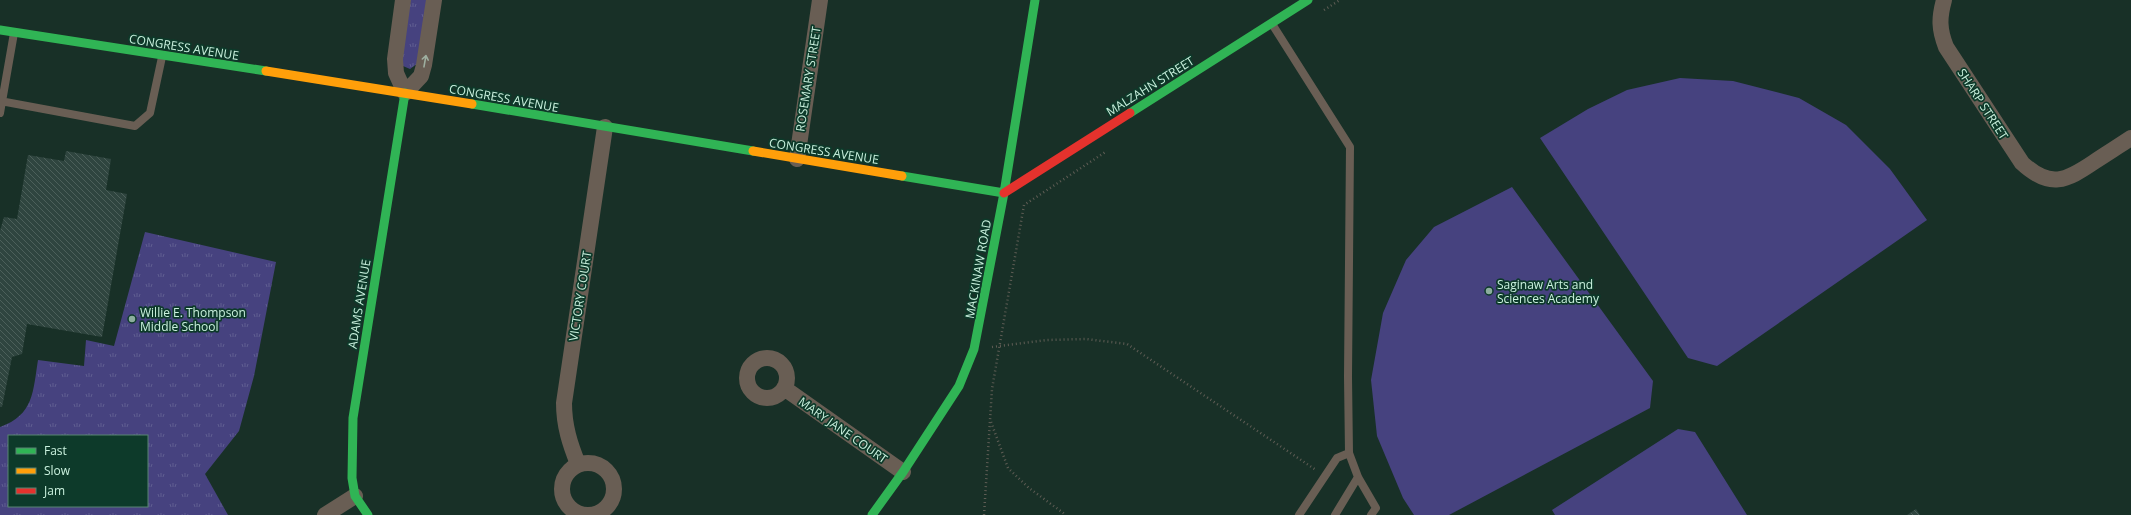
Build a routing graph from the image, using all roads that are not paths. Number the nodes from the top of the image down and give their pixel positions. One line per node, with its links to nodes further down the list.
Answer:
1 (403, 0): 11 (street)
2 (434, 0): 11 (street, one-way to 2)
3 (820, 0): 16 (street, ROSEMARY STREET)
4 (1035, 0): 17 (street, MACKINAW ROAD)
5 (1308, 0): 7 (street, MALZAHN STREET)
6 (1942, 7): 15 (street, SHARP STREET)
7 (1271, 23): 17 (street, MALZAHN STREET); 19 (lane)
8 (0, 30): 9 (street, CONGRESS AVENUE)
9 (14, 32): 10 (street, CONGRESS AVENUE); 12 (lane)
10 (162, 56): 11 (street, CONGRESS AVENUE); 12 (lane)
11 (405, 93): 14 (street, CONGRESS AVENUE); 23 (street, ADAMS AVENUE)
12 (1, 101): 13 (lane)
13 (0, 113)
14 (605, 127): 16 (street, CONGRESS AVENUE); 20 (street, VICTORY COURT)
15 (2131, 138)
16 (796, 159): 17 (street, CONGRESS AVENUE)
17 (1004, 193): 21 (street, MACKINAW ROAD)
18 (784, 388): 21 (street, MARY JANE COURT)
19 (1349, 453): 22 (lane); 27 (lane)
20 (578, 464)
21 (903, 472): 26 (street, MACKINAW ROAD)
22 (1358, 477): 28 (lane); 29 (lane)
23 (355, 496): 24 (street); 25 (street, ADAMS AVENUE)
24 (325, 515)
25 (368, 515)
26 (872, 515)
27 (1299, 515)
28 (1335, 515)
29 (1371, 515)

